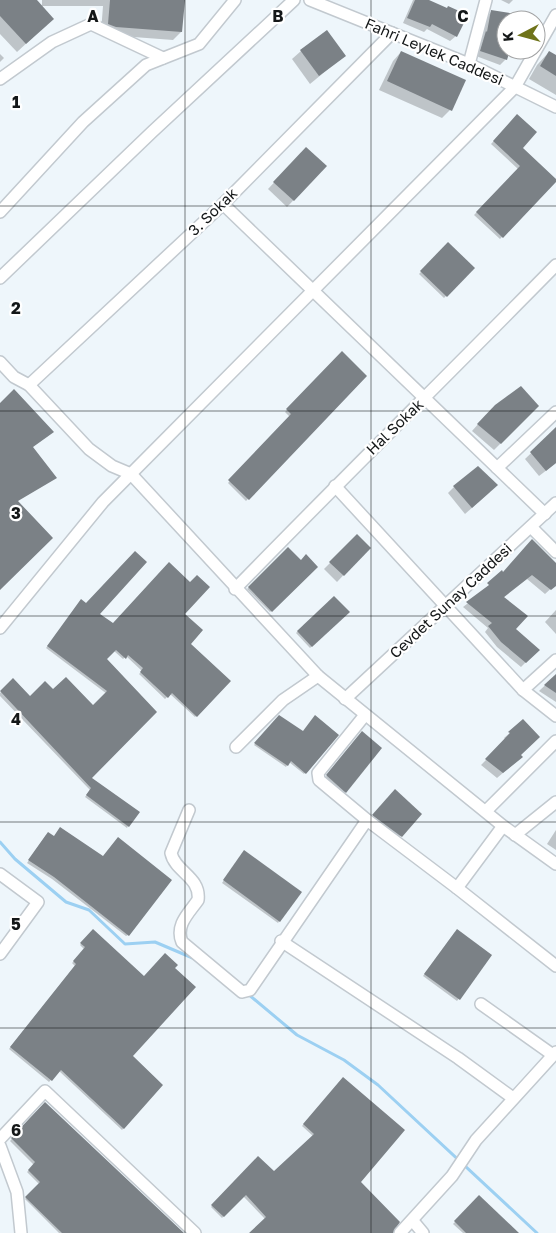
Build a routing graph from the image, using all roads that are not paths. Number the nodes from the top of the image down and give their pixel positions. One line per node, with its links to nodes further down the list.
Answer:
1 (235, 0): 7 (street)
2 (294, 0): 15 (street)
3 (310, 0): 6 (street, Fahri Leylek Caddesi)
4 (486, 0): 8 (street)
5 (556, 16): 10 (street)
6 (392, 33): 8 (street, Fahri Leylek Caddesi); 12 (street, 3. Sokak)
7 (163, 58): 9 (street); 13 (street)
8 (469, 64): 10 (street, Fahri Leylek Caddesi)
9 (0, 79)
10 (515, 87): 11 (street, Fahri Leylek Caddesi); 16 (street)
11 (556, 107)
12 (223, 204): 16 (street); 18 (street, 3. Sokak)
13 (0, 212)
14 (556, 265): 19 (street, Hal Sokak)
15 (0, 278)
16 (314, 290): 19 (street); 22 (street)
17 (0, 362): 18 (street)
18 (29, 385): 22 (street)
19 (425, 398): 21 (street); 23 (street, Hal Sokak)
20 (556, 412): 21 (street)
21 (498, 468): 25 (street)
22 (131, 474): 28 (street); 30 (street)
23 (335, 486): 28 (street, Hal Sokak); 29 (street)
24 (556, 503): 25 (street, Cevdet Sunay Caddesi)
25 (545, 514): 26 (street, Cevdet Sunay Caddesi)
26 (531, 527): 27 (street); 29 (street, Cevdet Sunay Caddesi)
27 (556, 552)
28 (235, 589): 32 (street)
29 (444, 606): 33 (street); 34 (street, Cevdet Sunay Caddesi)
30 (0, 628)
31 (556, 660): 33 (street)
32 (318, 676): 34 (street); 38 (street)
33 (523, 690): 36 (street)
34 (345, 699): 35 (street)
35 (365, 715): 41 (street); 42 (street)
36 (556, 716)
37 (556, 741): 41 (street)
38 (236, 747)
39 (556, 802): 44 (street)
40 (189, 810): 48 (street)
41 (486, 811): 43 (street)
42 (367, 820): 47 (street); 48 (street)
43 (503, 826): 44 (street); 47 (street)
44 (515, 835): 45 (street)
45 (556, 864)
46 (0, 874): 49 (street)
47 (458, 888): 50 (street)
48 (281, 941): 53 (street)
49 (0, 954)
50 (556, 966)
51 (480, 1004): 52 (street)
52 (554, 1054): 53 (street)
53 (513, 1098): 56 (street)
54 (0, 1139): 58 (street)
55 (0, 1146): 57 (street)
56 (413, 1221): 59 (street); 60 (street)
57 (21, 1233)
58 (195, 1233)
59 (400, 1233)
60 (423, 1233)

